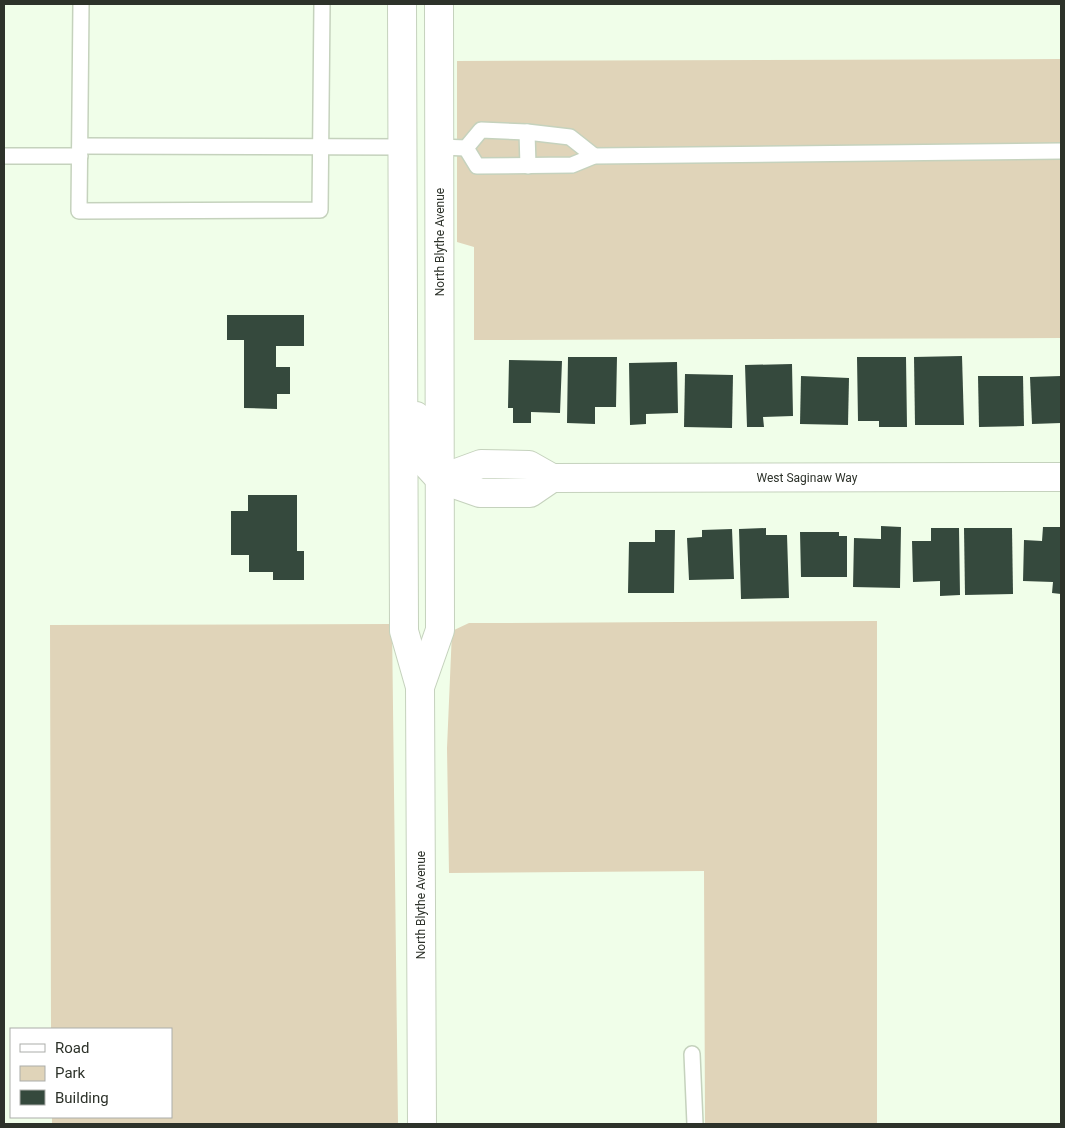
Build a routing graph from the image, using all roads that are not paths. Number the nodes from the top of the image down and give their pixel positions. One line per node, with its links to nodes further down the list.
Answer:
1 (81, 4): 9 (lane)
2 (322, 4): 6 (lane)
3 (402, 4): 7 (street, North Blythe Avenue)
4 (439, 4): 8 (street, North Blythe Avenue)
5 (527, 132): 8 (lane); 12 (lane); 13 (lane)
6 (321, 146): 7 (lane); 9 (lane); 9 (lane)
7 (403, 147): 14 (street, North Blythe Avenue)
8 (453, 147): 13 (lane); 16 (street, North Blythe Avenue)
9 (80, 151): 11 (lane)
10 (1061, 151): 12 (lane)
11 (4, 156)
12 (594, 156): 13 (lane)
13 (528, 166)
14 (403, 249): 16 (street, North Blythe Avenue); 17 (street, North Blythe Avenue)
15 (1061, 477): 16 (street, West Saginaw Way)
16 (440, 479): 17 (street, North Blythe Avenue)
17 (420, 686): 19 (street, North Blythe Avenue)
18 (692, 1054): 20 (lane)
19 (422, 1124)
20 (695, 1124)

